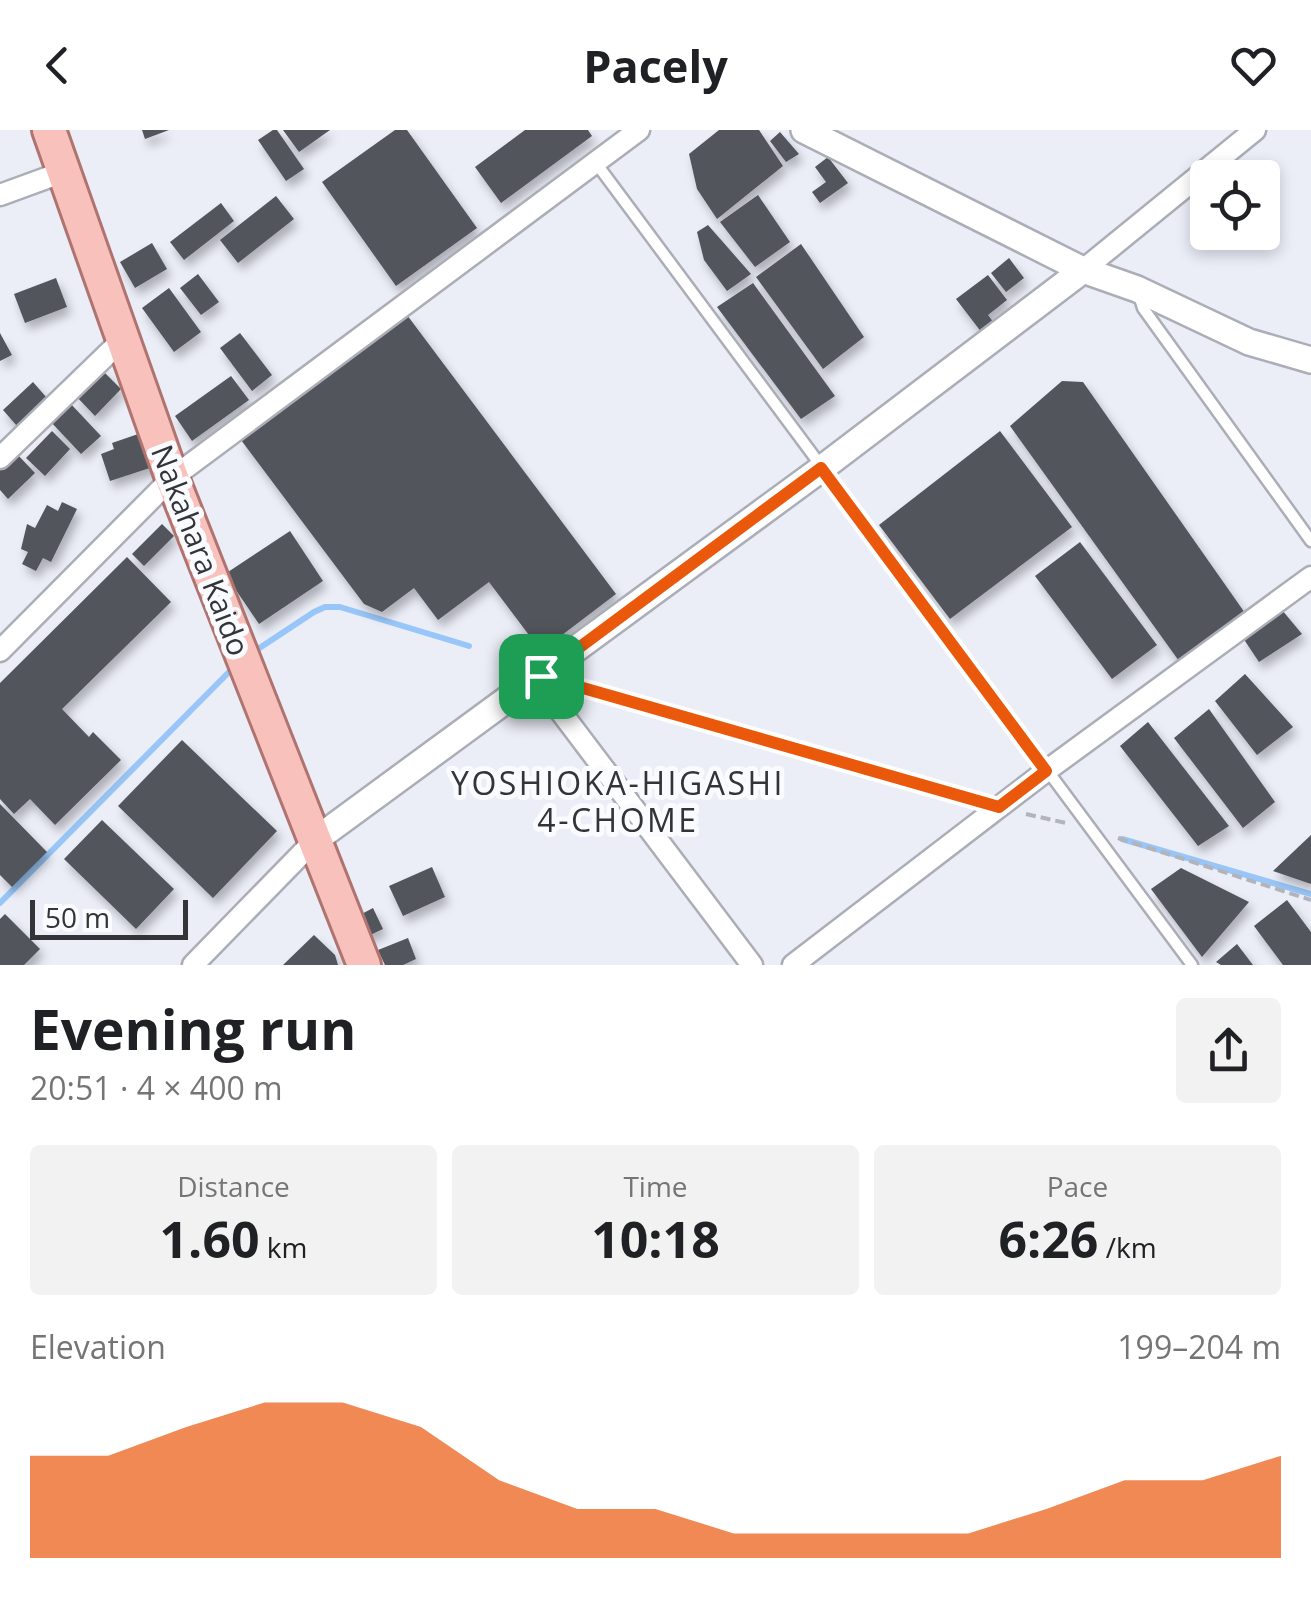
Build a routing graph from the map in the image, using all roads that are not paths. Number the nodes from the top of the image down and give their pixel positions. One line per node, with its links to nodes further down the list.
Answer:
1 (49, 130): 6 (main road, Nakahara Kaido)
2 (639, 130): 5 (street)
3 (804, 130): 8 (street)
4 (1255, 130): 8 (street)
5 (596, 162): 13 (lane); 14 (street)
6 (63, 172): 7 (street); 10 (main road, Nakahara Kaido)
7 (0, 195)
8 (1083, 270): 9 (street); 13 (street)
9 (1138, 290): 11 (street); 15 (lane)
10 (123, 340): 12 (street); 14 (main road, Nakahara Kaido)
11 (1311, 360)
12 (0, 458)
13 (821, 468): 18 (street); 19 (lane)
14 (172, 478): 17 (street); 20 (main road, Nakahara Kaido)
15 (1311, 542)
16 (1311, 577): 19 (street)
17 (0, 651)
18 (538, 677): 20 (street); 23 (street)
19 (1046, 771): 24 (street); 25 (lane)
20 (314, 841): 21 (street); 22 (main road, Nakahara Kaido)
21 (193, 965)
22 (364, 965)
23 (752, 965)
24 (793, 965)
25 (1192, 965)

